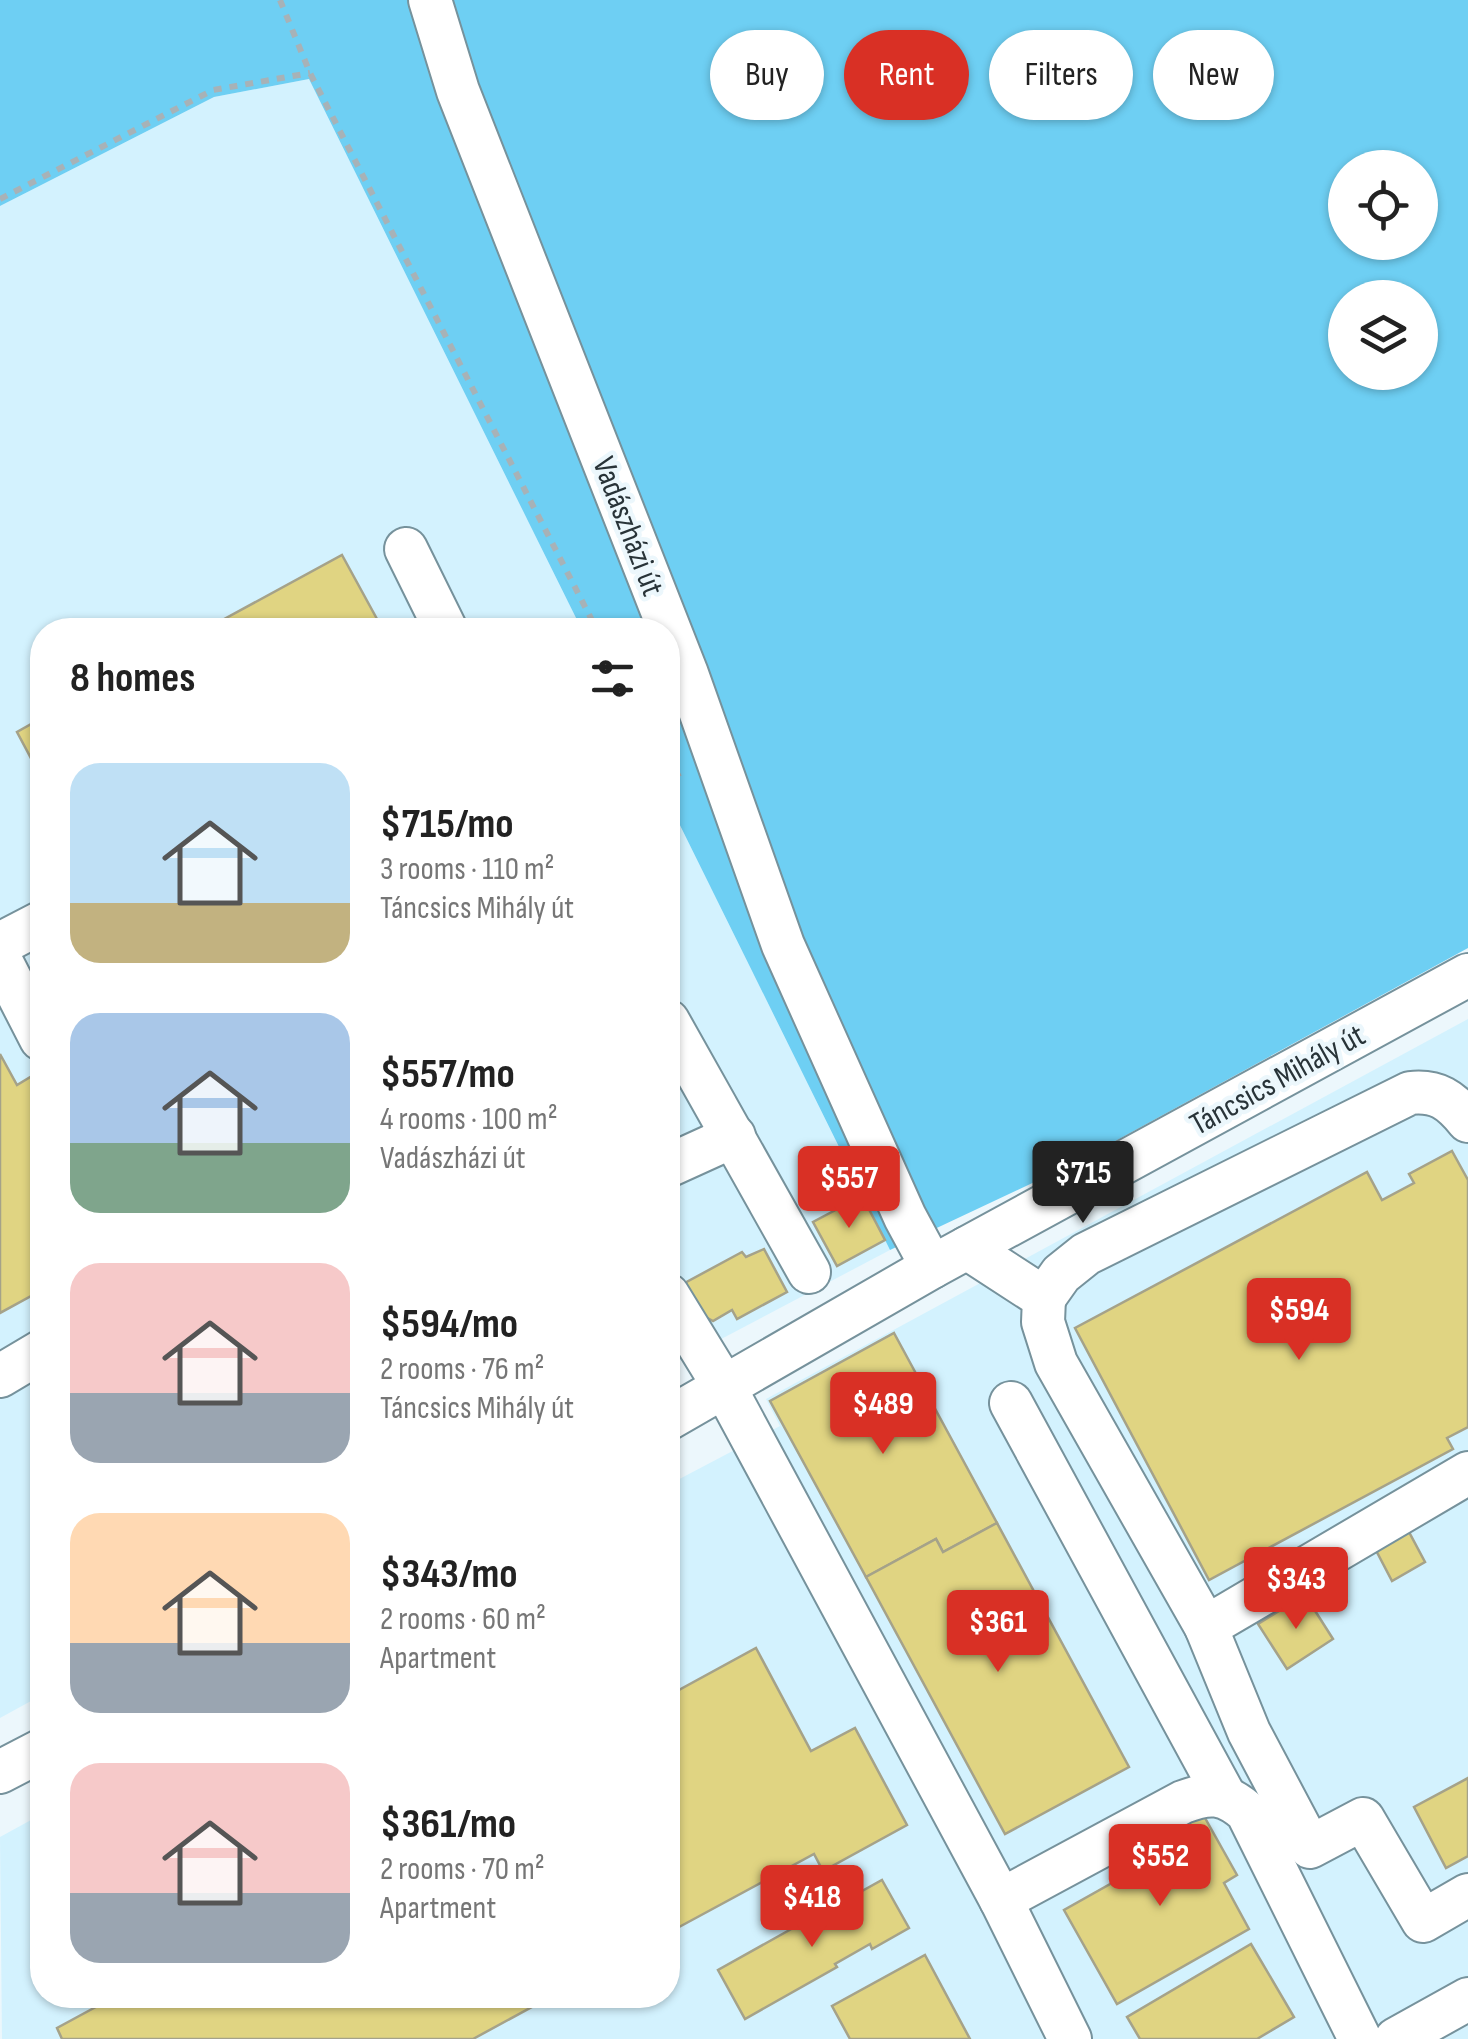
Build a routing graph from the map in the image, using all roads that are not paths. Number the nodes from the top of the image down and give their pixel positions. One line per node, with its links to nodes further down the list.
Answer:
1 (430, 0): 4 (street, Vadászházi út)
2 (406, 549): 3 (street)
3 (440, 618)
4 (665, 618)
5 (680, 656): 15 (street, Vadászházi út)
6 (30, 928): 7 (street)
7 (0, 944)
8 (0, 959): 10 (street)
9 (1468, 974): 15 (street, Táncsics Mihály út)
10 (30, 1018)
11 (680, 1043): 13 (street)
12 (1468, 1121): 17 (street)
13 (734, 1136): 14 (street); 16 (street)
14 (680, 1161)
15 (950, 1258): 17 (street); 21 (street, Táncsics Mihály út)
16 (809, 1272)
17 (1044, 1298): 25 (street)
18 (680, 1315): 21 (street)
19 (30, 1358): 20 (street)
20 (0, 1376)
21 (725, 1388): 23 (street, Táncsics Mihály út); 30 (street)
22 (1011, 1404): 28 (street)
23 (680, 1412)
24 (1468, 1473): 25 (street)
25 (1206, 1628): 29 (street)
26 (30, 1756): 27 (street)
27 (0, 1772)
28 (1224, 1795): 30 (street); 33 (street)
29 (1468, 1895)
30 (1002, 1900): 32 (street)
31 (1468, 2000): 34 (street)
32 (1070, 2039)
33 (1360, 2039)
34 (1396, 2039)

